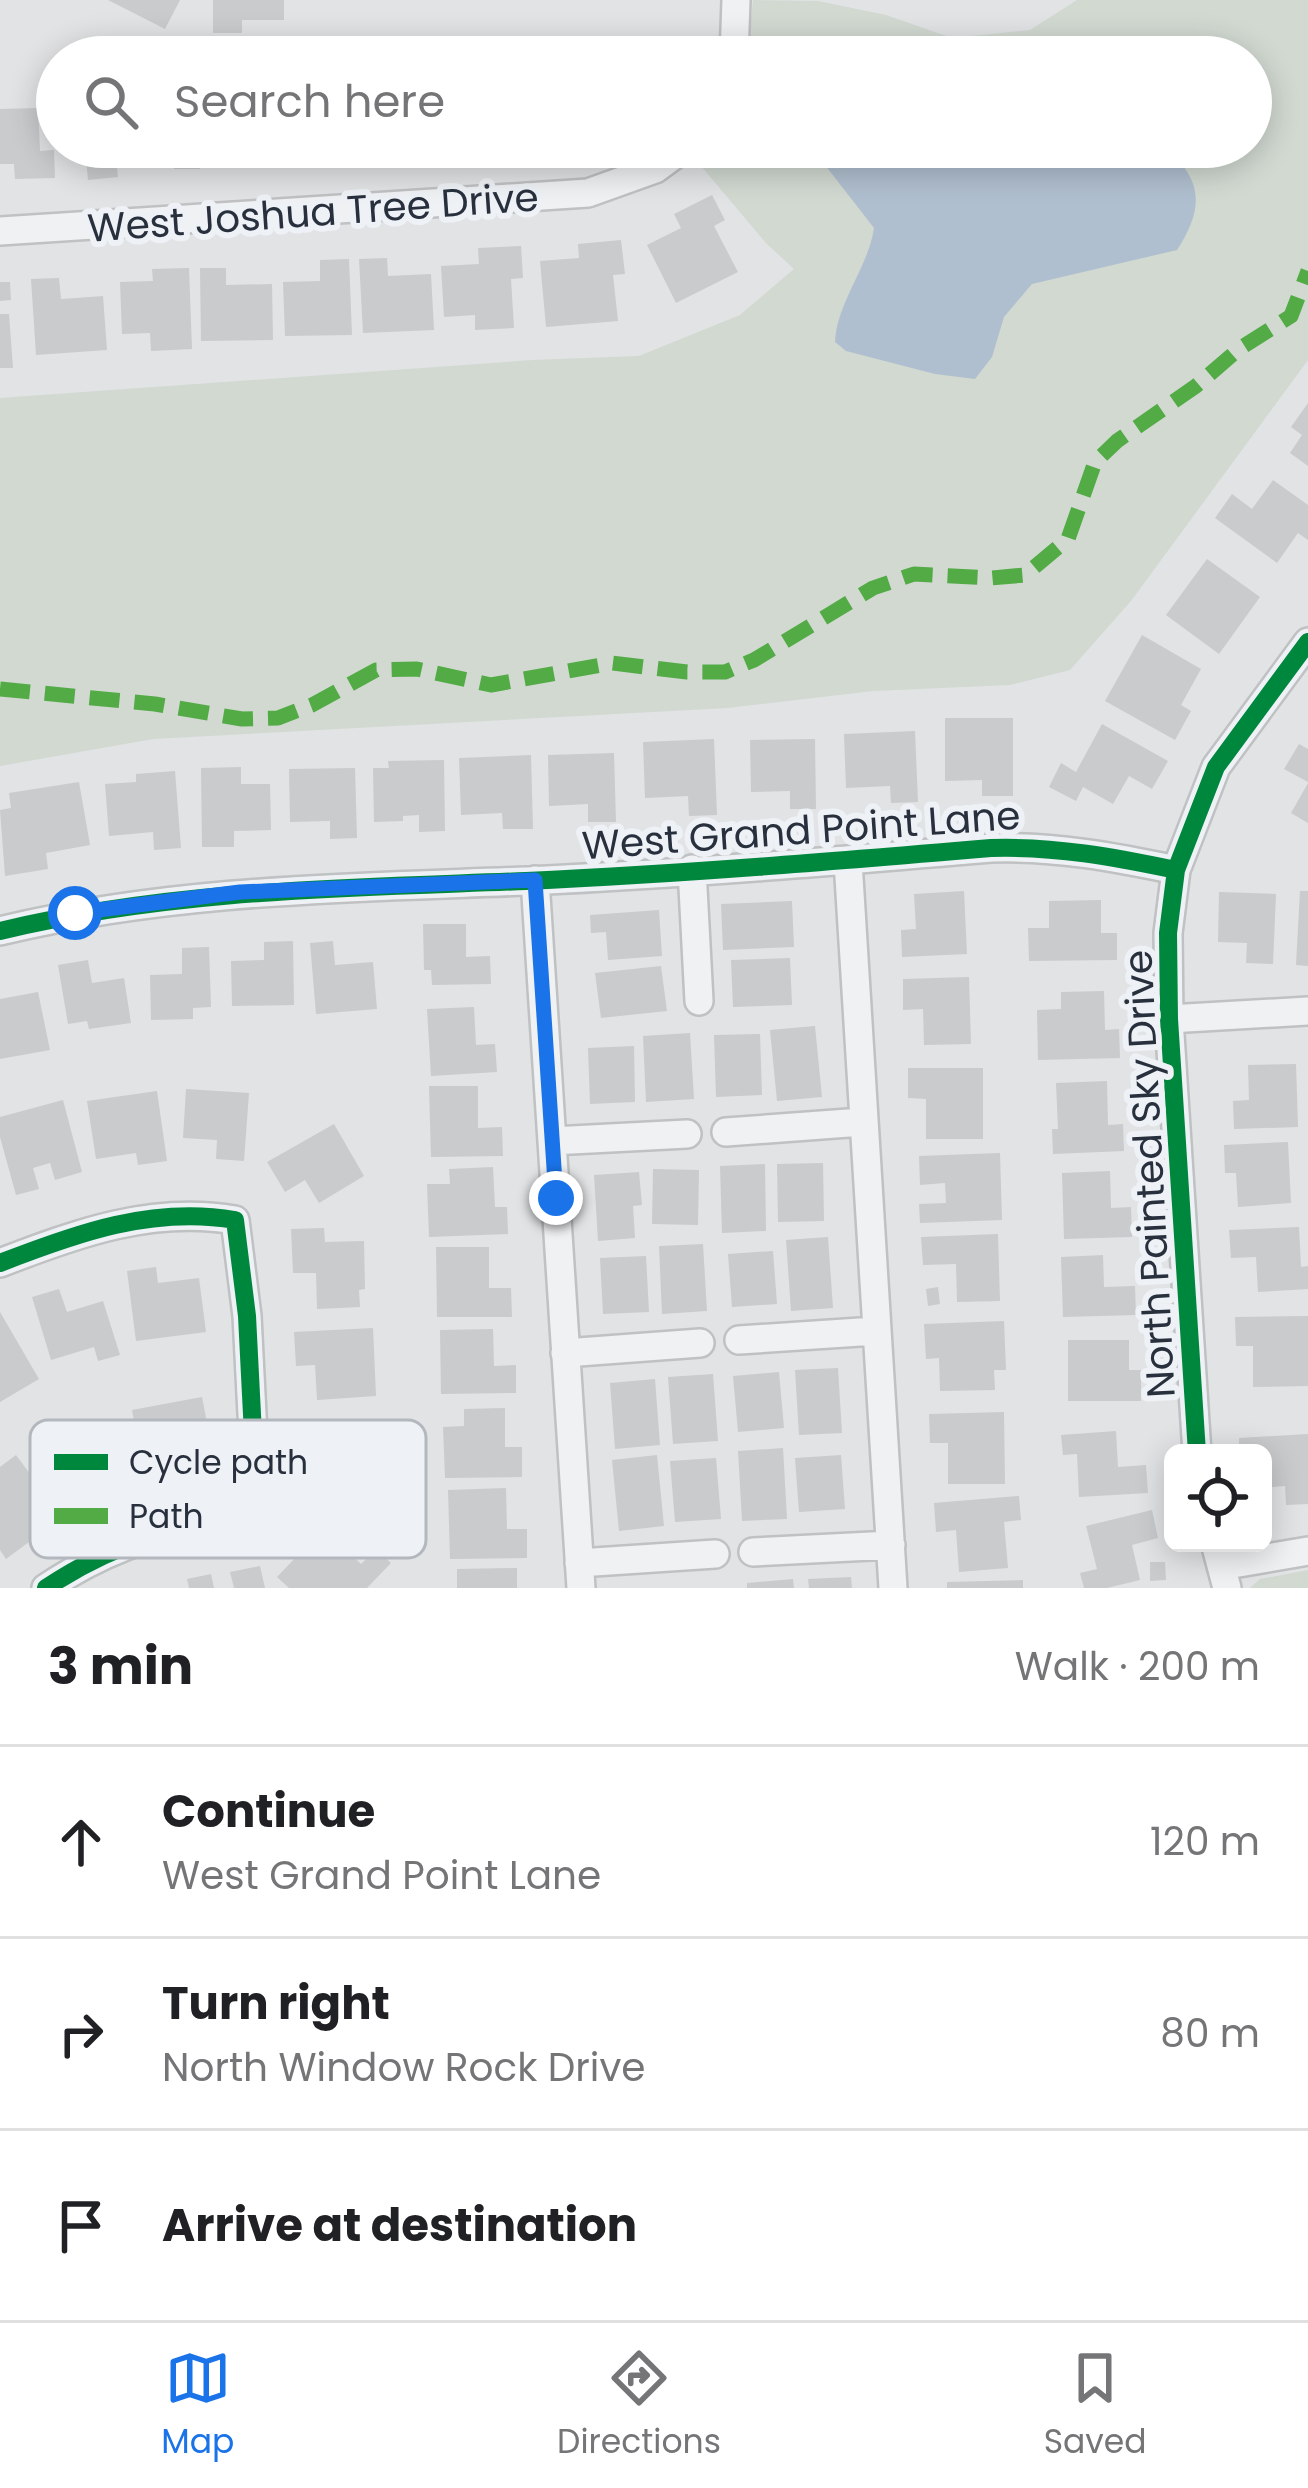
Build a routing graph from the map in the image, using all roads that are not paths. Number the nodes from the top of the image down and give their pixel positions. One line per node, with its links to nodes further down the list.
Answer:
1 (736, 0): 2 (street)
2 (735, 36)
3 (656, 168): 4 (street, West Joshua Tree Drive)
4 (0, 231)
5 (1308, 642): 8 (street, North Painted Sky Drive)
6 (848, 860): 7 (street, West Grand Point Lane); 8 (street, West Grand Point Lane); 14 (street)
7 (692, 869): 9 (street, West Grand Point Lane); 11 (street, West Grand Point Lane)
8 (1176, 870): 13 (street, North Painted Sky Drive)
9 (535, 880): 10 (street, West Grand Point Lane); 17 (street)
10 (0, 932)
11 (699, 1001)
12 (1308, 1011): 13 (street)
13 (1169, 1018): 24 (street, North Painted Sky Drive)
14 (862, 1122): 15 (street); 19 (street)
15 (726, 1132)
16 (687, 1134): 17 (street)
17 (552, 1141): 22 (street)
18 (0, 1263): 23 (street)
19 (874, 1331): 20 (street); 25 (street)
20 (739, 1340)
21 (700, 1343): 22 (street)
22 (565, 1353): 31 (street)
23 (252, 1420)
24 (1196, 1444)
25 (891, 1545): 27 (street); 33 (street)
26 (1308, 1551): 30 (street)
27 (753, 1552)
28 (715, 1554): 31 (street)
29 (92, 1558): 32 (street)
30 (1221, 1566)
31 (580, 1575)
32 (46, 1588)
33 (892, 1588)

